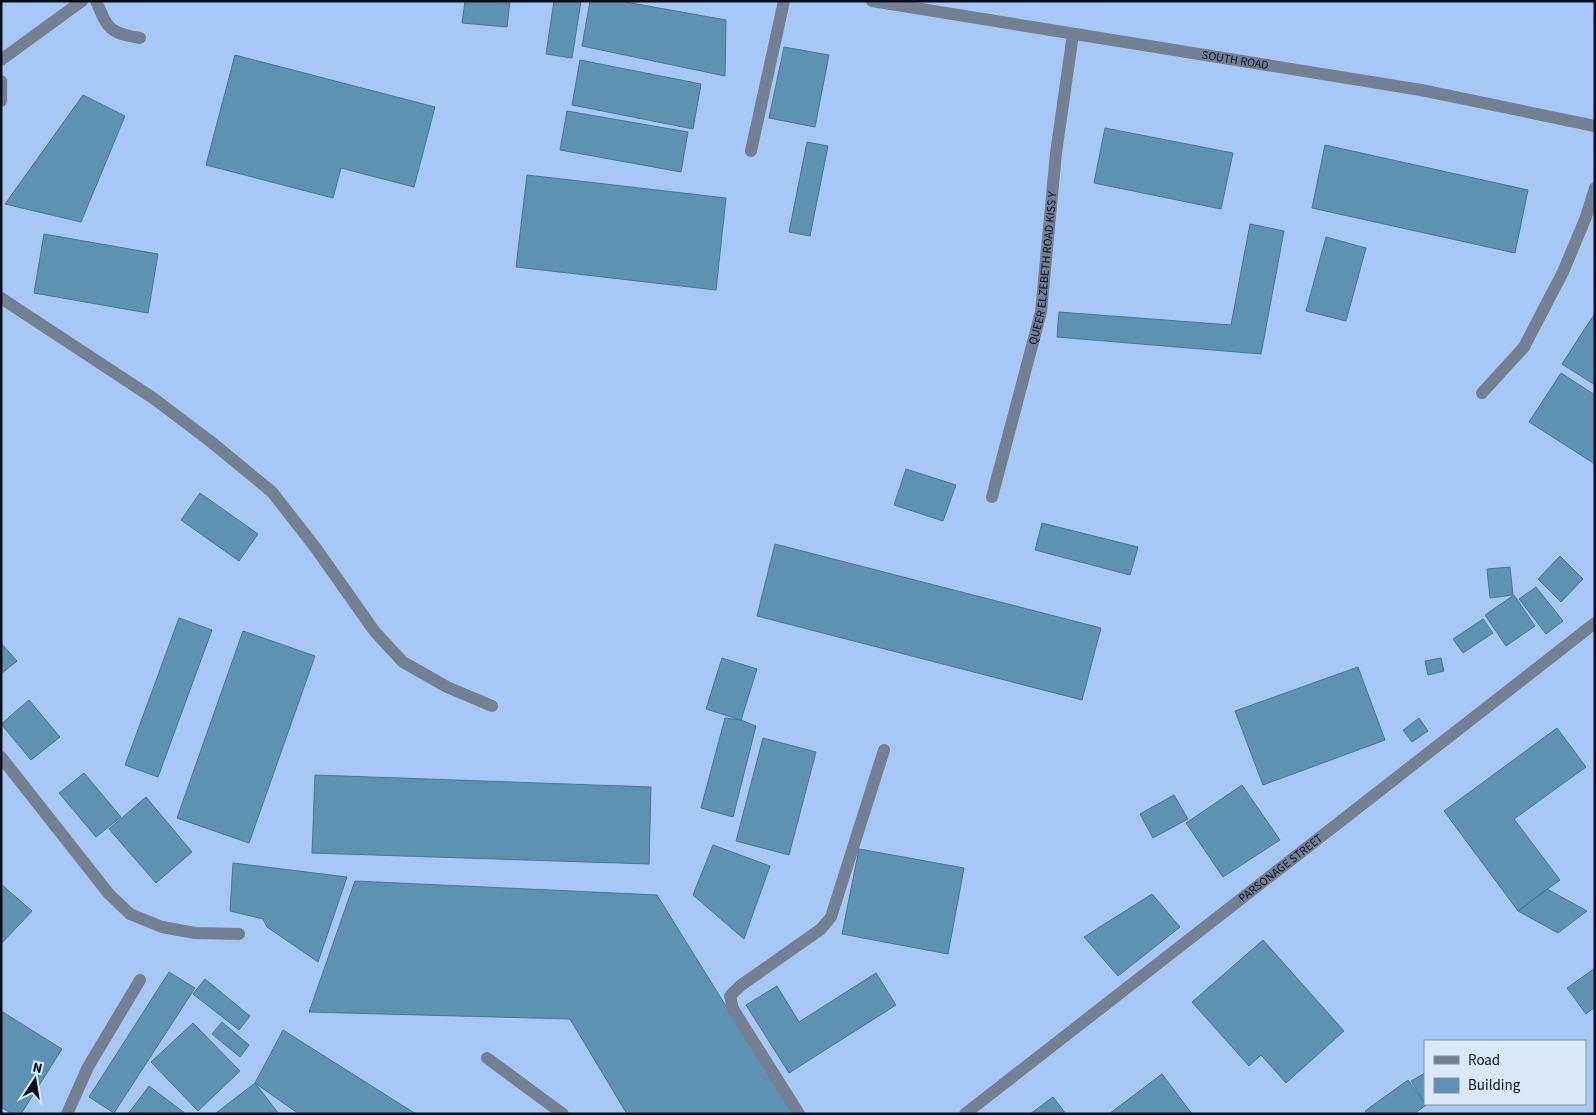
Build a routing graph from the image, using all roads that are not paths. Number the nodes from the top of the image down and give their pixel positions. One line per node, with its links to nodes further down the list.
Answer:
1 (82, 1): 7 (street)
2 (96, 1): 6 (street)
3 (784, 1): 11 (street)
4 (872, 1): 5 (street, SOUTH ROAD)
5 (1072, 34): 10 (street, SOUTH ROAD); 15 (street, QUEER ELZEBETH ROAD KISS Y)
6 (140, 38)
7 (1, 60)
8 (1, 81): 9 (street)
9 (1, 100)
10 (1595, 126)
11 (751, 151)
12 (1595, 188): 14 (street)
13 (1, 298): 17 (street)
14 (1482, 393)
15 (992, 498)
16 (1595, 623): 26 (street, PARSONAGE STREET)
17 (492, 706)
18 (884, 750): 25 (street)
19 (1, 757): 20 (street)
20 (239, 934)
21 (140, 980): 23 (street)
22 (487, 1058): 24 (street)
23 (66, 1114)
24 (564, 1114)
25 (799, 1114)
26 (965, 1114)

